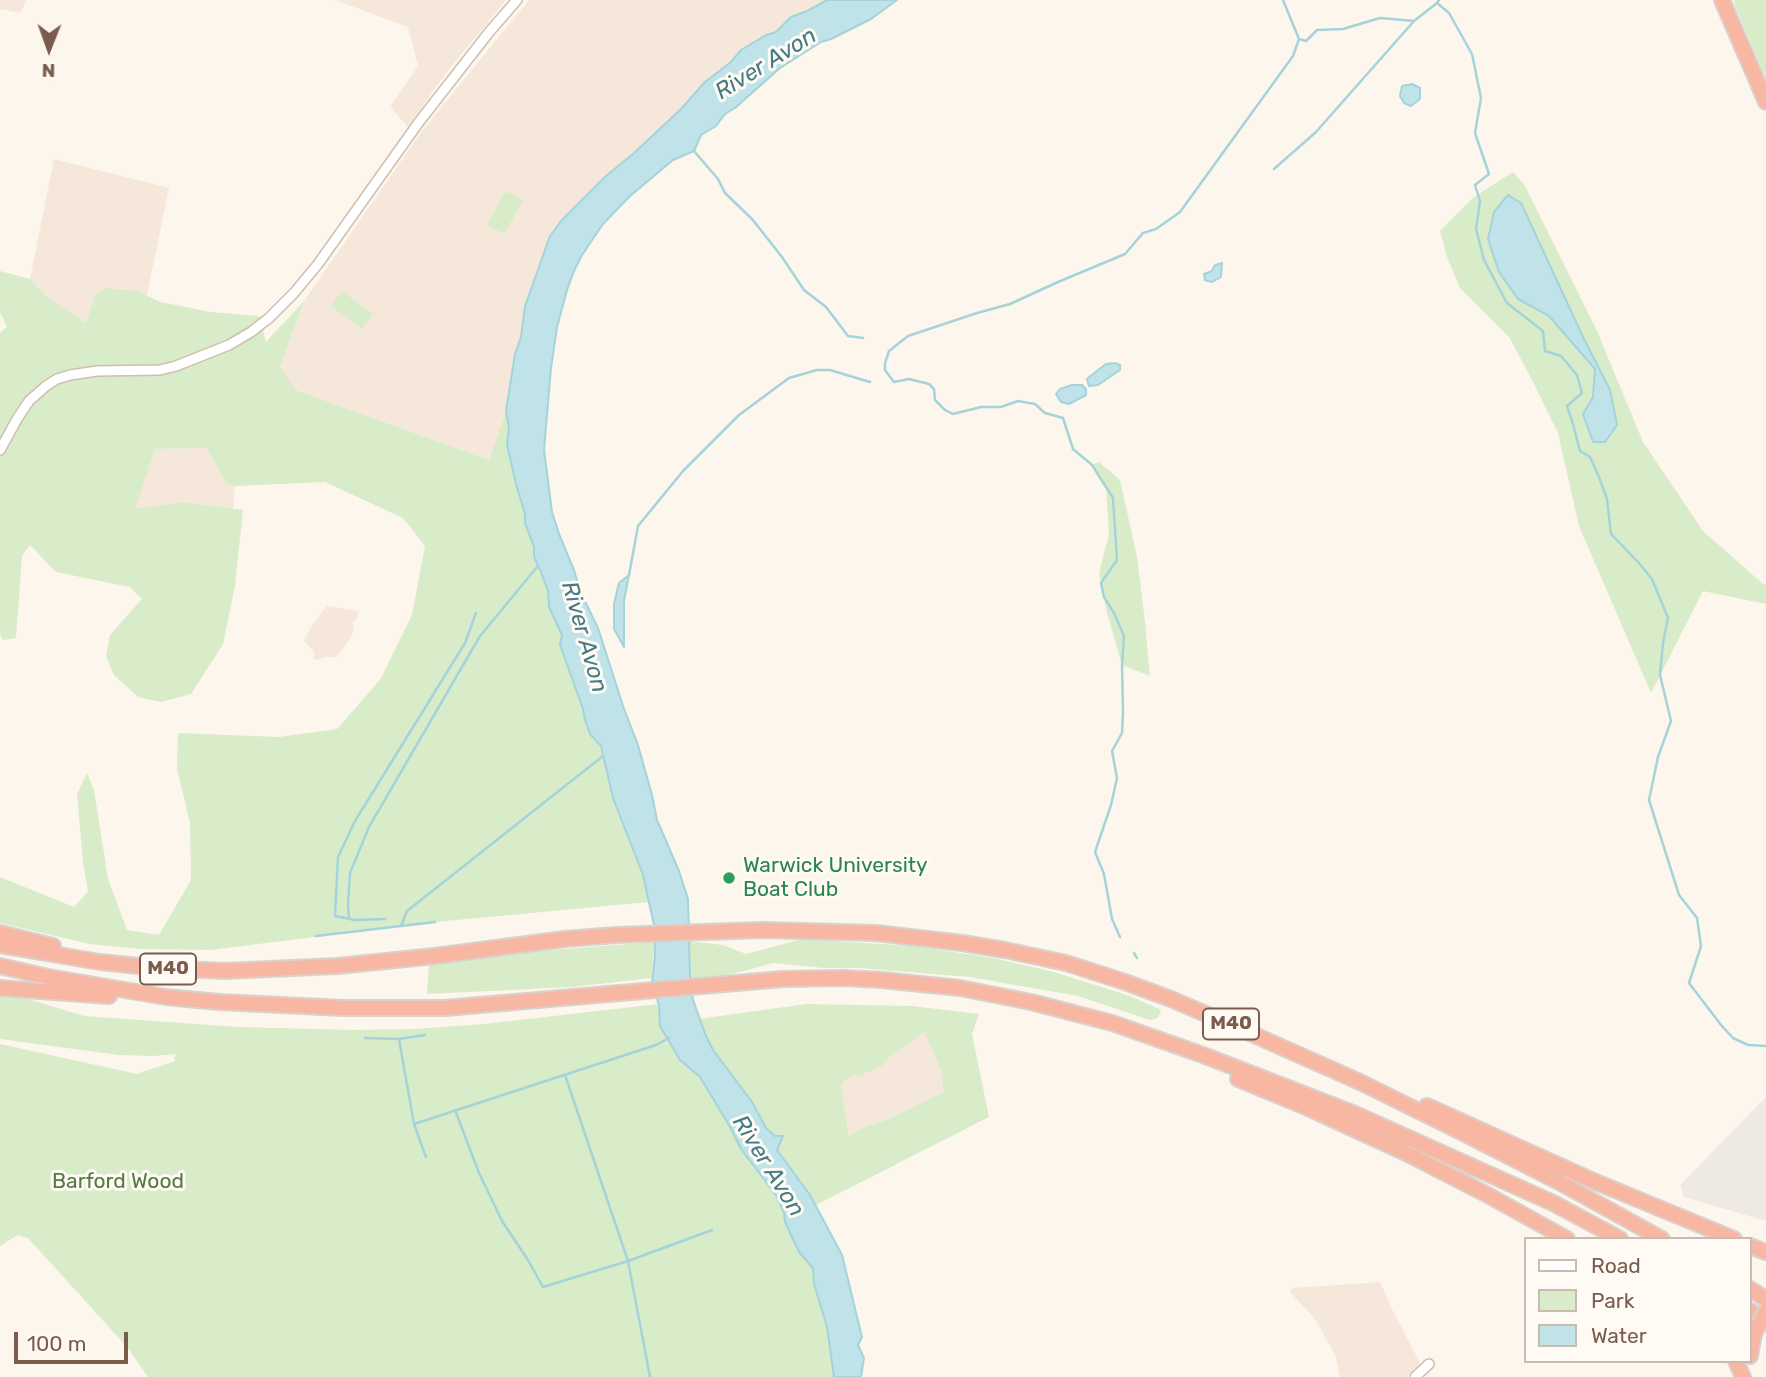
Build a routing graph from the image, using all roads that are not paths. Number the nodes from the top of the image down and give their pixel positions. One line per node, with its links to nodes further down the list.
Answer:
1 (517, 0): 4 (street)
2 (1722, 0): 3 (highway)
3 (1766, 102)
4 (0, 450)
5 (0, 933): 8 (highway, M40)
6 (0, 945): 8 (highway, M40)
7 (0, 966): 10 (highway, M40)
8 (158, 968): 12 (highway, M40)
9 (0, 988): 10 (highway, M40)
10 (166, 997): 11 (highway, M40)
11 (1203, 1055): 13 (highway, M40); 14 (highway, M40)
12 (1360, 1083): 15 (highway, M40); 16 (highway, M40)
13 (1563, 1237)
14 (1616, 1237)
15 (1658, 1237)
16 (1729, 1237)
17 (1766, 1311): 18 (highway, bridge)
18 (1752, 1345)
19 (1429, 1364): 20 (street)
20 (1415, 1377)

